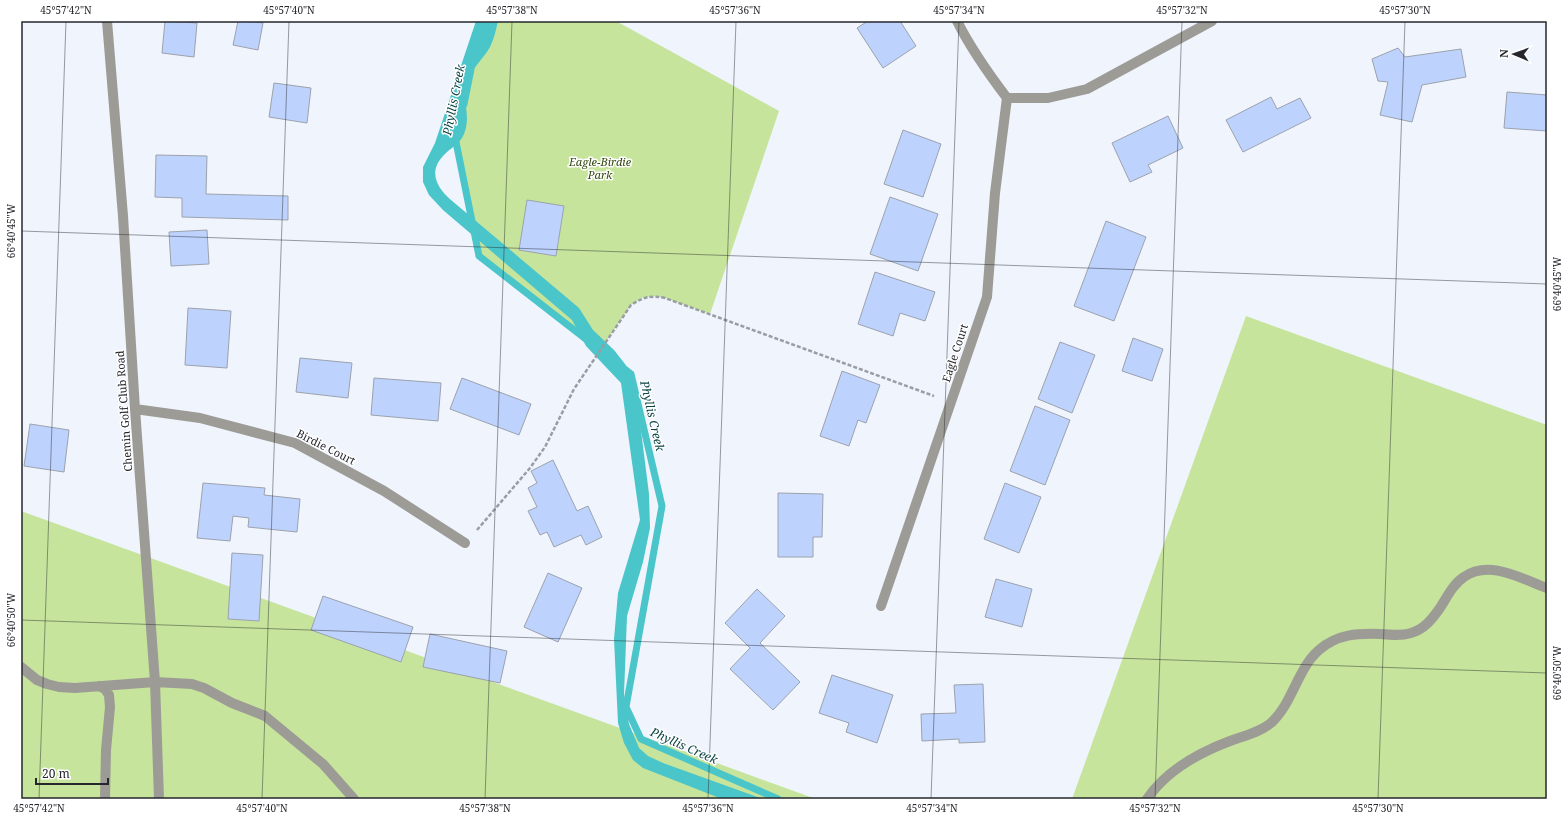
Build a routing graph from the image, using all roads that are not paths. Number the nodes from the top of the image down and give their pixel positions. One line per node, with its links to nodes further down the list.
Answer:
1 (107, 21): 5 (street, Chemin Golf Club Road)
2 (957, 21): 4 (street)
3 (1212, 21): 4 (street)
4 (1007, 98): 8 (street, Eagle Court)
5 (135, 409): 6 (street, Birdie Court); 10 (street, Chemin Golf Club Road)
6 (466, 543)
7 (1547, 588): 15 (street)
8 (881, 606)
9 (21, 666): 11 (street)
10 (155, 682): 11 (street); 13 (street, Chemin Golf Club Road); 14 (street)
11 (99, 686): 12 (street)
12 (105, 799)
13 (159, 799)
14 (354, 799)
15 (1147, 799)

